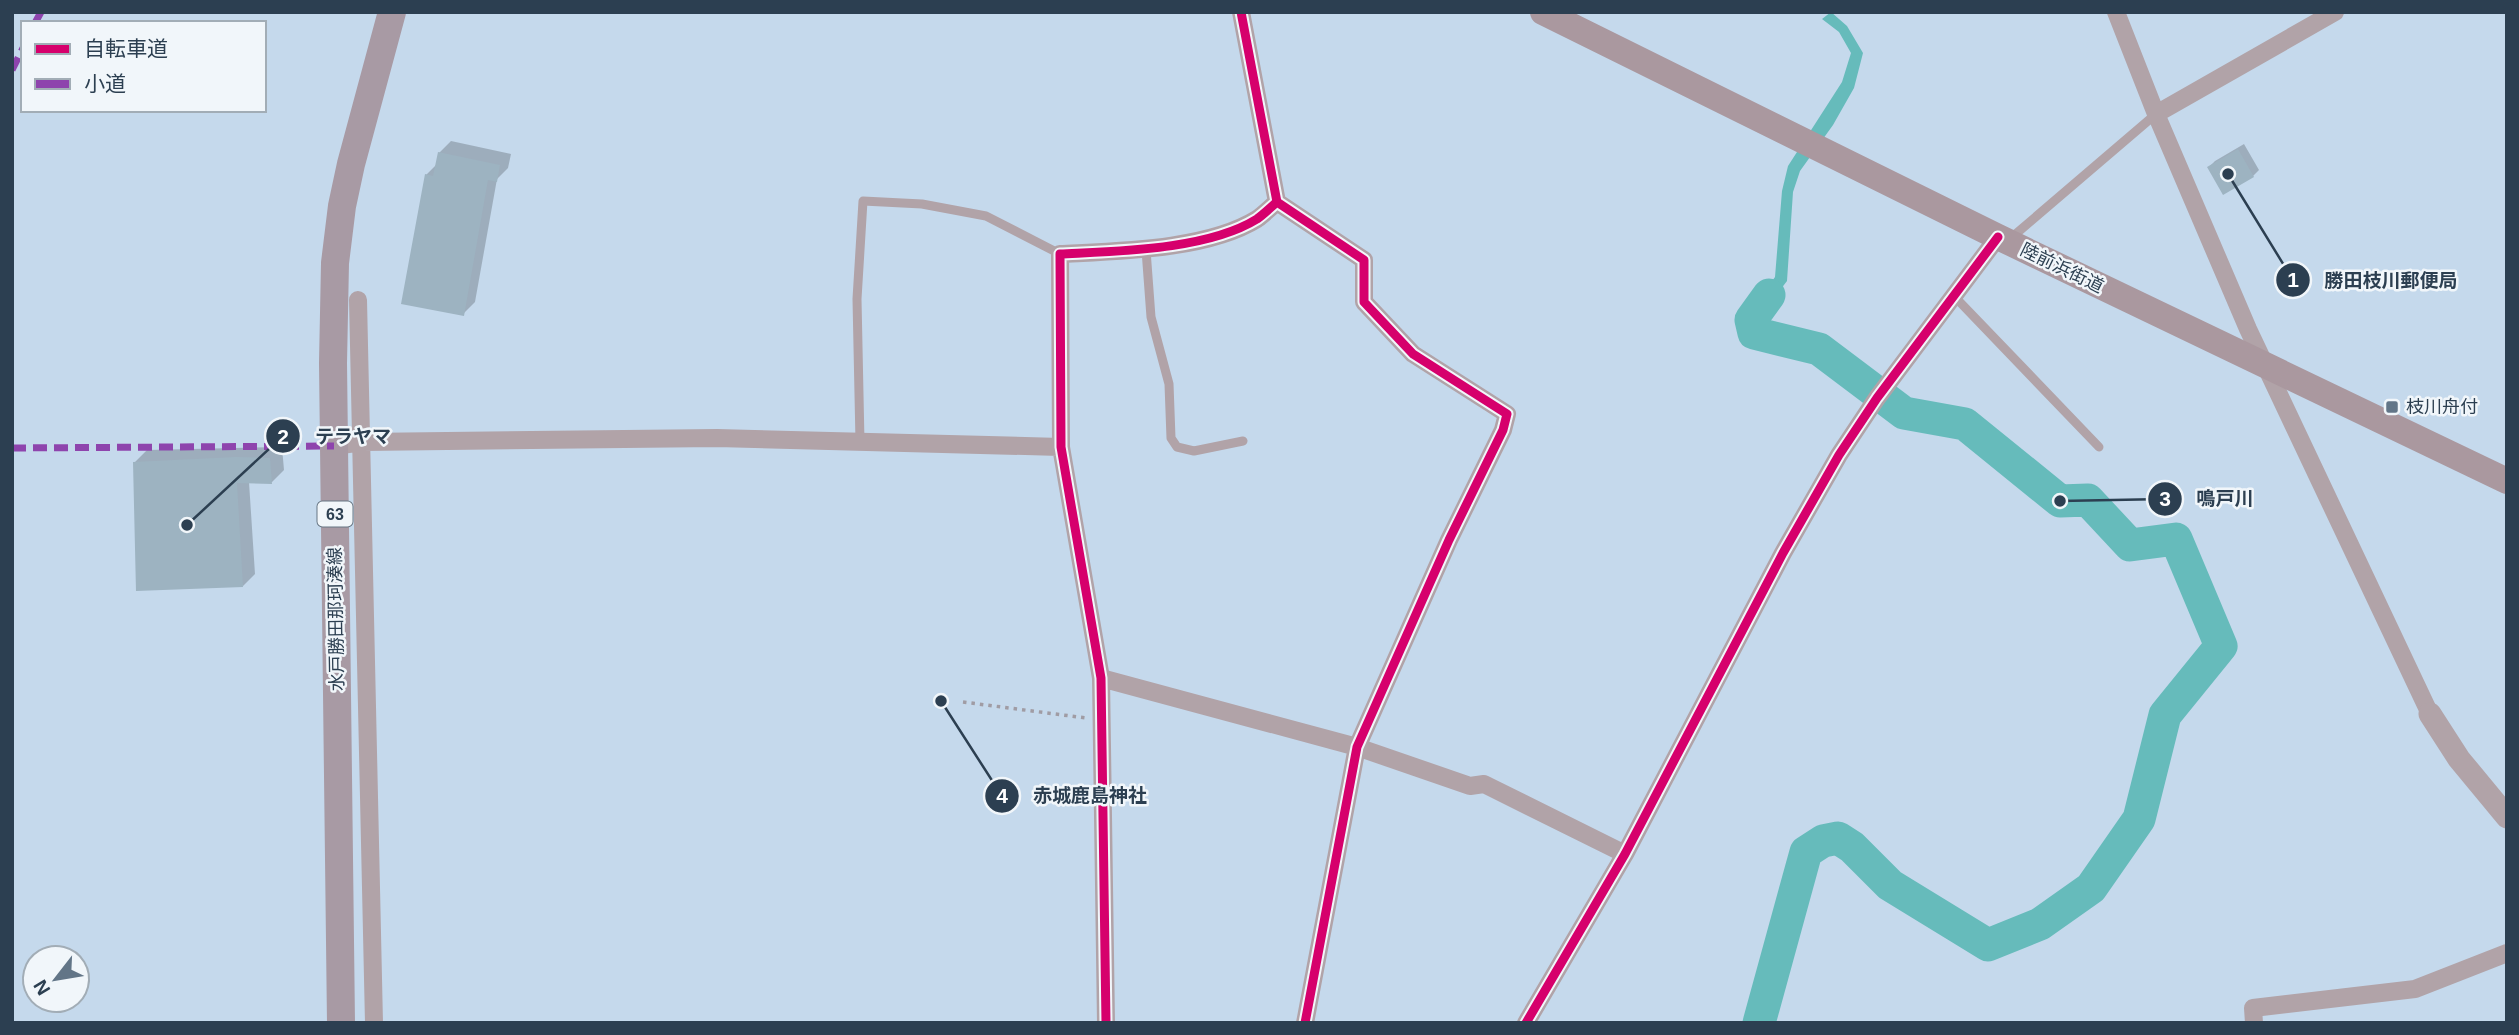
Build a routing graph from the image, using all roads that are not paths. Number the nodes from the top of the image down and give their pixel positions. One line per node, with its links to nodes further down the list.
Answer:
1 (392, 12): 17 (main road, 水戸勝田那珂湊線 / 63)
2 (1241, 12): 7 (street)
3 (1543, 12): 8 (main road, 陸前浜街道)
4 (2116, 12): 6 (street)
5 (2335, 12): 6 (street)
6 (2156, 114): 8 (lane); 13 (street)
7 (1278, 202): 9 (street); 23 (street)
8 (2003, 239): 11 (street); 13 (main road, 陸前浜街道)
9 (1146, 250): 10 (street); 14 (lane)
10 (1060, 254): 16 (lane); 18 (street)
11 (1954, 296): 19 (lane); 25 (street)
12 (358, 300): 15 (street)
13 (2268, 367): 20 (main road, 陸前浜街道); 22 (street)
14 (1243, 441)
15 (363, 442): 16 (street); 17 (street); 28 (street)
16 (860, 442): 18 (street)
17 (334, 446): 27 (main road, 水戸勝田那珂湊線 / 63)
18 (1061, 447): 21 (street)
19 (2099, 447)
20 (2507, 481)
21 (1101, 678): 23 (street); 29 (street)
22 (2430, 714): 24 (street)
23 (1357, 747): 25 (street); 30 (street)
24 (2507, 817)
25 (1625, 854): 31 (street)
26 (2507, 953): 32 (street)
27 (341, 1023)
28 (374, 1023)
29 (1107, 1023)
30 (1305, 1023)
31 (1526, 1023)
32 (2254, 1023)

